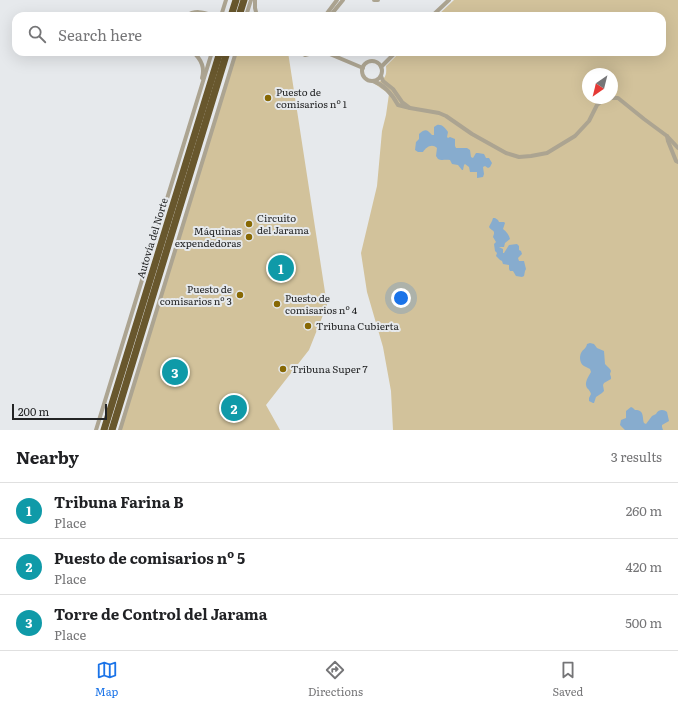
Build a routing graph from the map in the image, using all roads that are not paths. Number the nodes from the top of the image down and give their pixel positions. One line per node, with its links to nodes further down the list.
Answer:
1 (228, 0): 11 (street)
2 (236, 0): 12 (highway)
3 (244, 0): 13 (highway)
4 (251, 0): 14 (street)
5 (254, 0): 15 (street)
6 (337, 0): 16 (street)
7 (343, 0): 17 (street)
8 (374, 0): 9 (street)
9 (378, 0)
10 (449, 0): 18 (street)
11 (224, 12)
12 (232, 12)
13 (240, 12)
14 (247, 12)
15 (256, 12)
16 (328, 12)
17 (333, 12)
18 (436, 12)
19 (197, 56): 35 (street)
20 (211, 56): 35 (street)
21 (219, 56): 40 (highway, Autovía del Norte)
22 (226, 56): 41 (highway, Autovía del Norte)
23 (235, 56): 31 (street)
24 (238, 56): 31 (street)
25 (334, 56): 28 (street)
26 (392, 56): 27 (street)
27 (381, 67): 28 (street); 29 (street)
28 (363, 68): 30 (street)
29 (381, 76): 30 (street); 33 (street)
30 (372, 81): 33 (street)
31 (222, 96): 42 (street)
32 (618, 98): 36 (street)
33 (400, 103): 34 (street)
34 (599, 104)
35 (194, 112): 39 (street)
36 (667, 136): 37 (street); 38 (street)
37 (678, 148)
38 (678, 162)
39 (96, 430)
40 (104, 430)
41 (112, 430)
42 (120, 430)

